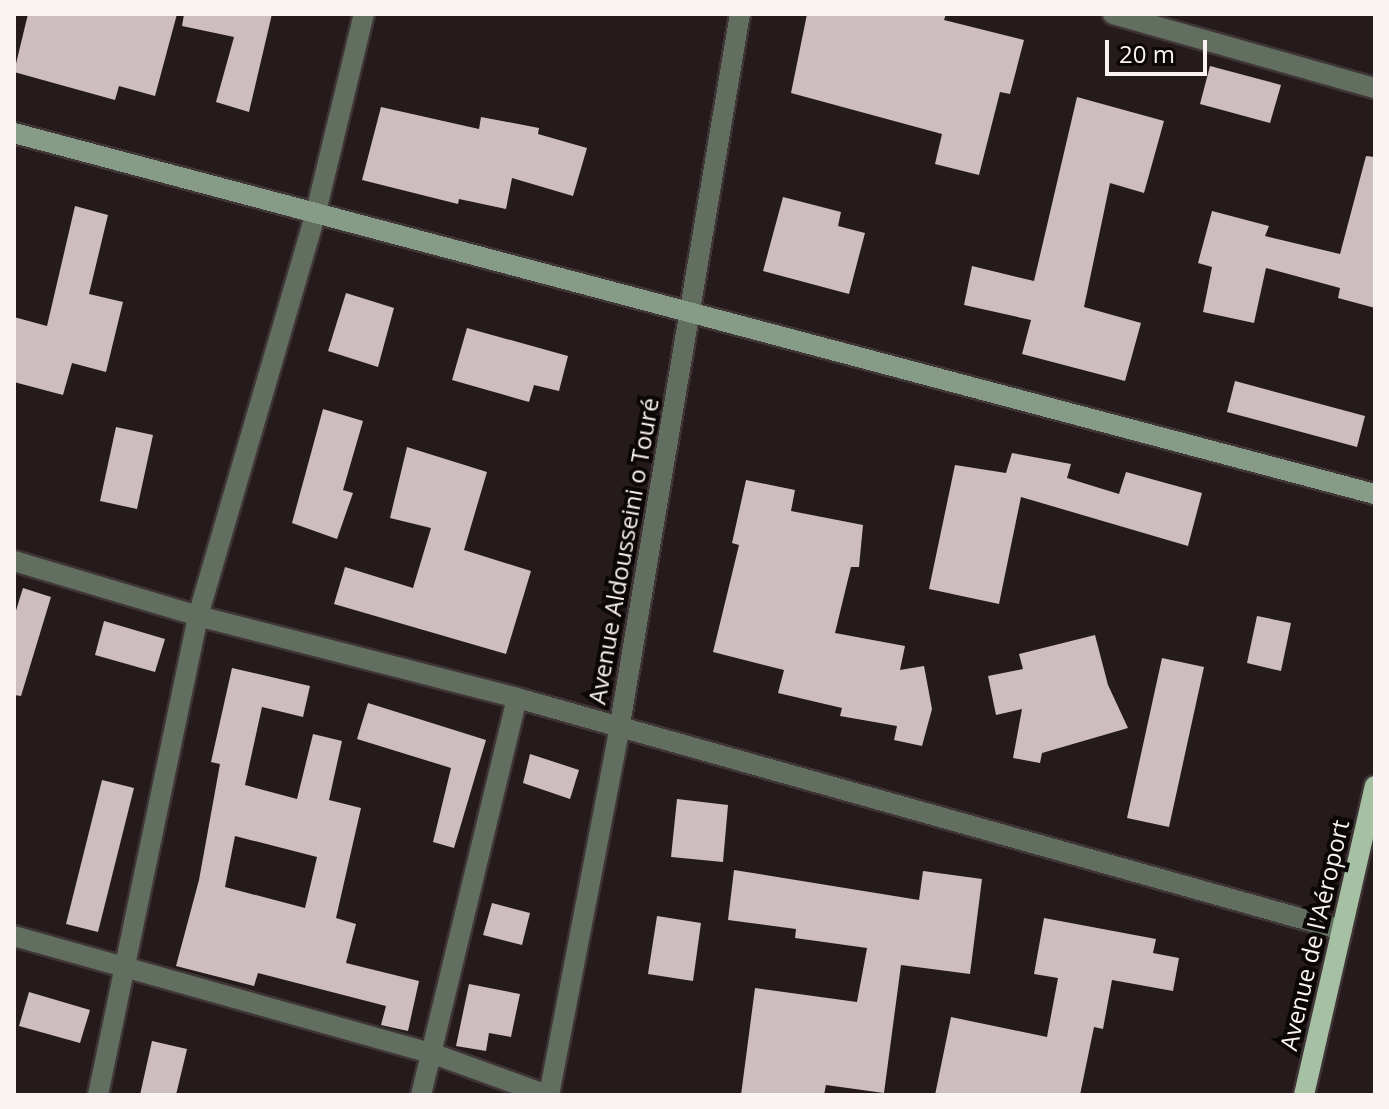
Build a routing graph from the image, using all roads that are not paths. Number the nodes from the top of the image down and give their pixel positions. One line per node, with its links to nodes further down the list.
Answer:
1 (364, 14): 6 (street)
2 (740, 14): 7 (street, Avenue Aldousseini o Touré)
3 (1113, 14): 4 (street)
4 (1375, 88)
5 (14, 133): 6 (street)
6 (315, 216): 7 (street); 10 (street)
7 (690, 310): 8 (street); 12 (street, Avenue Aldousseini o Touré)
8 (1375, 494)
9 (14, 561): 10 (street)
10 (198, 616): 11 (street); 16 (street)
11 (517, 698): 12 (street); 17 (street)
12 (619, 730): 14 (street); 20 (street, Avenue Aldousseini o Touré)
13 (1375, 786): 14 (main road, Avenue de l'Aéroport)
14 (1342, 930): 21 (main road, Avenue de l'Aéroport)
15 (14, 936): 16 (street)
16 (125, 970): 17 (street); 18 (street)
17 (431, 1053): 19 (street); 20 (street)
18 (98, 1095)
19 (421, 1095)
20 (548, 1095)
21 (1304, 1095)

